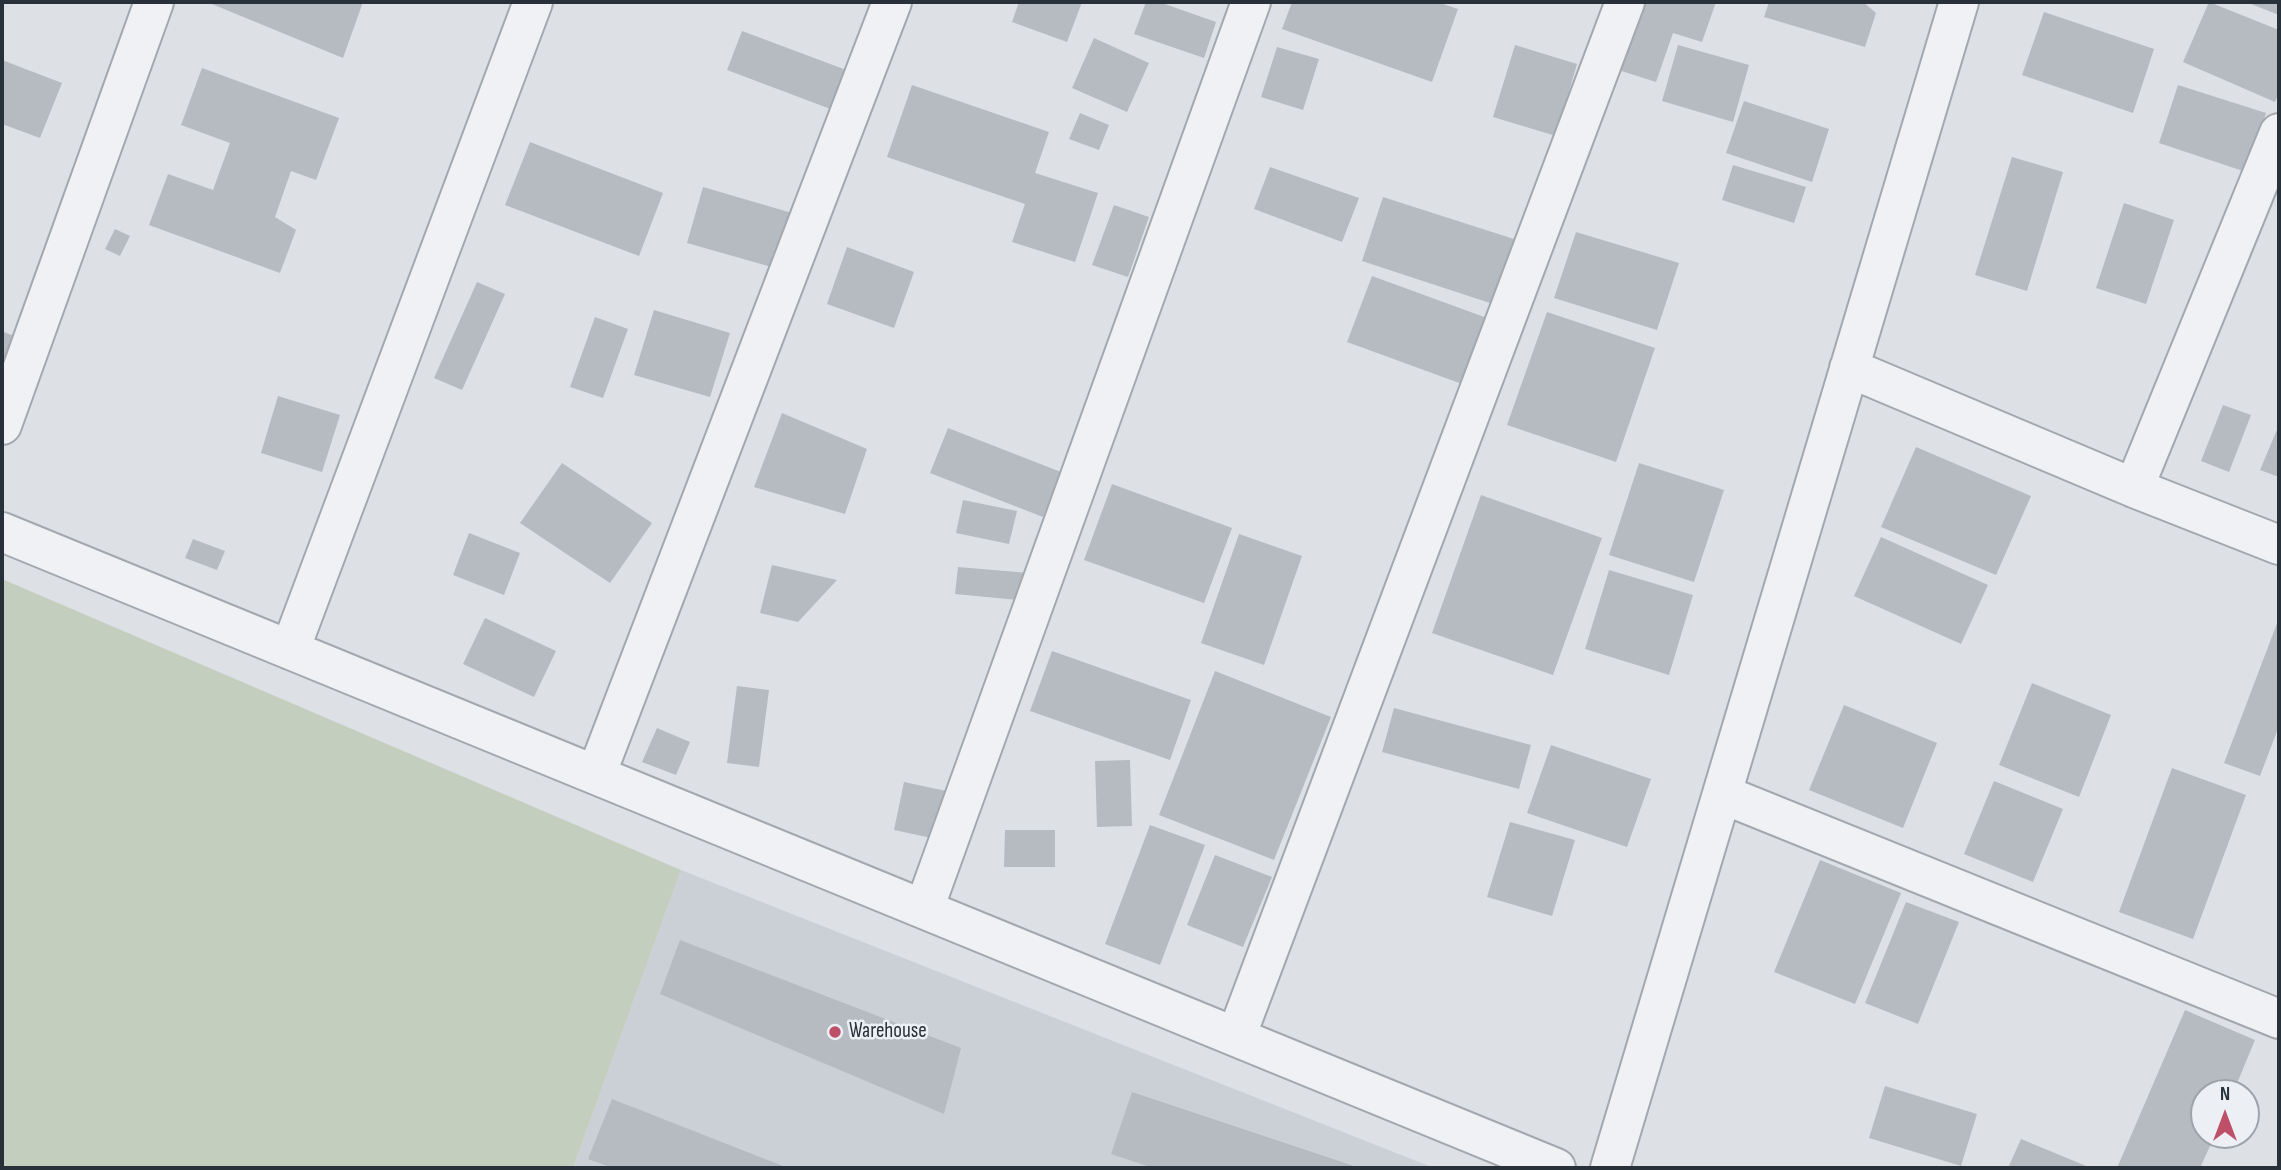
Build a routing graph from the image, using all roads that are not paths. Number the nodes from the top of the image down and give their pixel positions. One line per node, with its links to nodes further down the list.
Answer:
1 (154, 2): 9 (street)
2 (533, 2): 13 (street)
3 (892, 2): 14 (street)
4 (1251, 2): 16 (street)
5 (1625, 2): 18 (street)
6 (1959, 2): 8 (street)
7 (2279, 133): 10 (street)
8 (1849, 368): 10 (street); 15 (street)
9 (2, 425)
10 (2134, 488): 12 (street)
11 (2, 532): 13 (street)
12 (2279, 545)
13 (290, 650): 14 (street)
14 (596, 775): 16 (street)
15 (1722, 794): 17 (street); 20 (street)
16 (923, 909): 18 (street)
17 (2279, 1019)
18 (1236, 1037): 19 (street)
19 (1556, 1168)
20 (1610, 1168)

